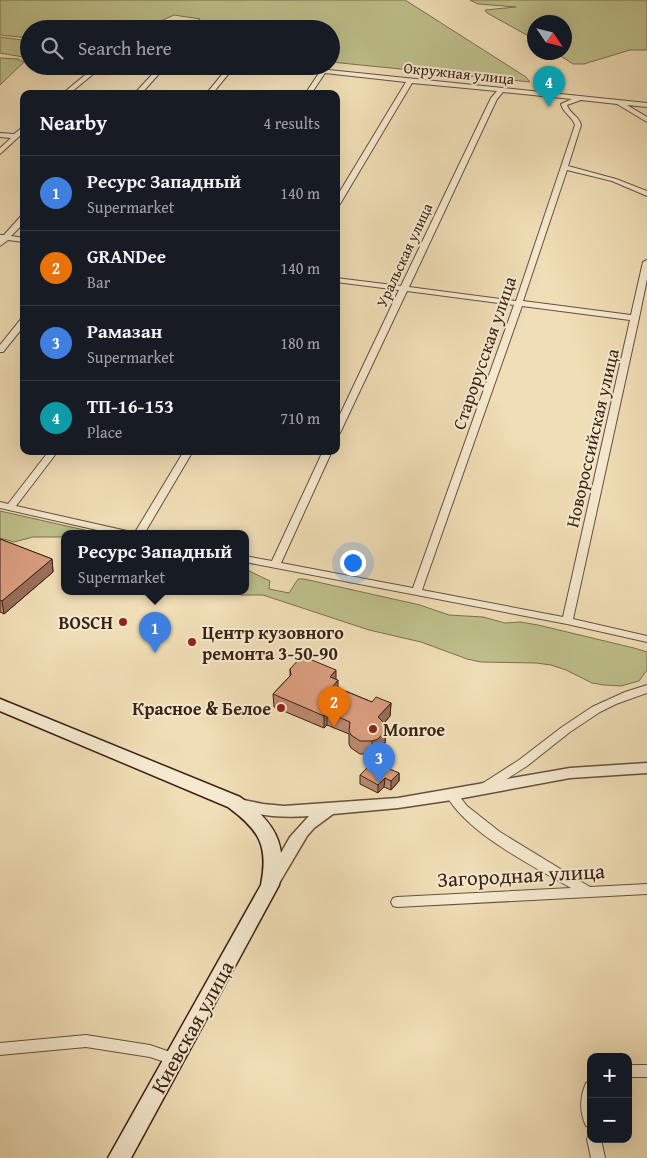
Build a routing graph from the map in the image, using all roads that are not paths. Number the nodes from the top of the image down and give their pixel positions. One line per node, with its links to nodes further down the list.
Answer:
1 (340, 74): 6 (street, Окружная улица)
2 (89, 75): 7 (street)
3 (155, 75): 8 (street)
4 (225, 75): 9 (street)
5 (321, 75): 10 (street)
6 (410, 81): 11 (street, Окружная улица); 22 (street)
7 (70, 90)
8 (141, 90)
9 (213, 90)
10 (311, 90)
11 (501, 90): 12 (street, Окружная улица); 28 (street, Уральская улица)
12 (582, 98): 13 (street, Окружная улица); 20 (street, Старорусская улица)
13 (616, 102): 14 (street, Окружная улица); 15 (street)
14 (647, 105)
15 (647, 120)
16 (20, 132): 18 (street)
17 (0, 136): 18 (street)
18 (16, 136): 19 (street)
19 (0, 152)
20 (564, 167): 21 (street); 29 (street, Старорусская улица)
21 (647, 194)
22 (340, 197)
23 (20, 222): 24 (street)
24 (2, 240): 25 (street)
25 (20, 240)
26 (647, 262): 30 (street, Новороссийская улица)
27 (340, 280): 28 (street)
28 (404, 288): 29 (street); 33 (street, Уральская улица)
29 (519, 303): 30 (street); 42 (street, Старорусская улица)
30 (635, 318): 43 (street, Новороссийская улица)
31 (20, 326): 32 (street)
32 (0, 350)
33 (340, 424)
34 (50, 455): 37 (street)
35 (187, 455): 39 (street)
36 (326, 455): 41 (street)
37 (5, 506): 38 (street)
38 (110, 530)
39 (141, 530)
40 (249, 559): 41 (street)
41 (275, 565): 42 (street)
42 (417, 591): 43 (street)
43 (567, 621): 44 (street)
44 (647, 639)
45 (646, 688): 48 (street)
46 (0, 705): 50 (main road, Киевская улица)
47 (647, 768): 48 (street)
48 (483, 788): 49 (street)
49 (452, 795): 51 (street); 54 (street)
50 (234, 802): 51 (street); 53 (main road, Киевская улица)
51 (339, 808): 53 (street)
52 (647, 889): 54 (street, Загородная улица)
53 (267, 890): 57 (main road, Киевская улица)
54 (588, 892): 55 (street, Загородная улица)
55 (397, 902)
56 (0, 1049): 57 (street)
57 (174, 1059): 61 (main road, Киевская улица)
58 (647, 1070): 59 (street)
59 (632, 1071)
60 (595, 1143): 62 (street)
61 (119, 1158)
62 (598, 1158)

